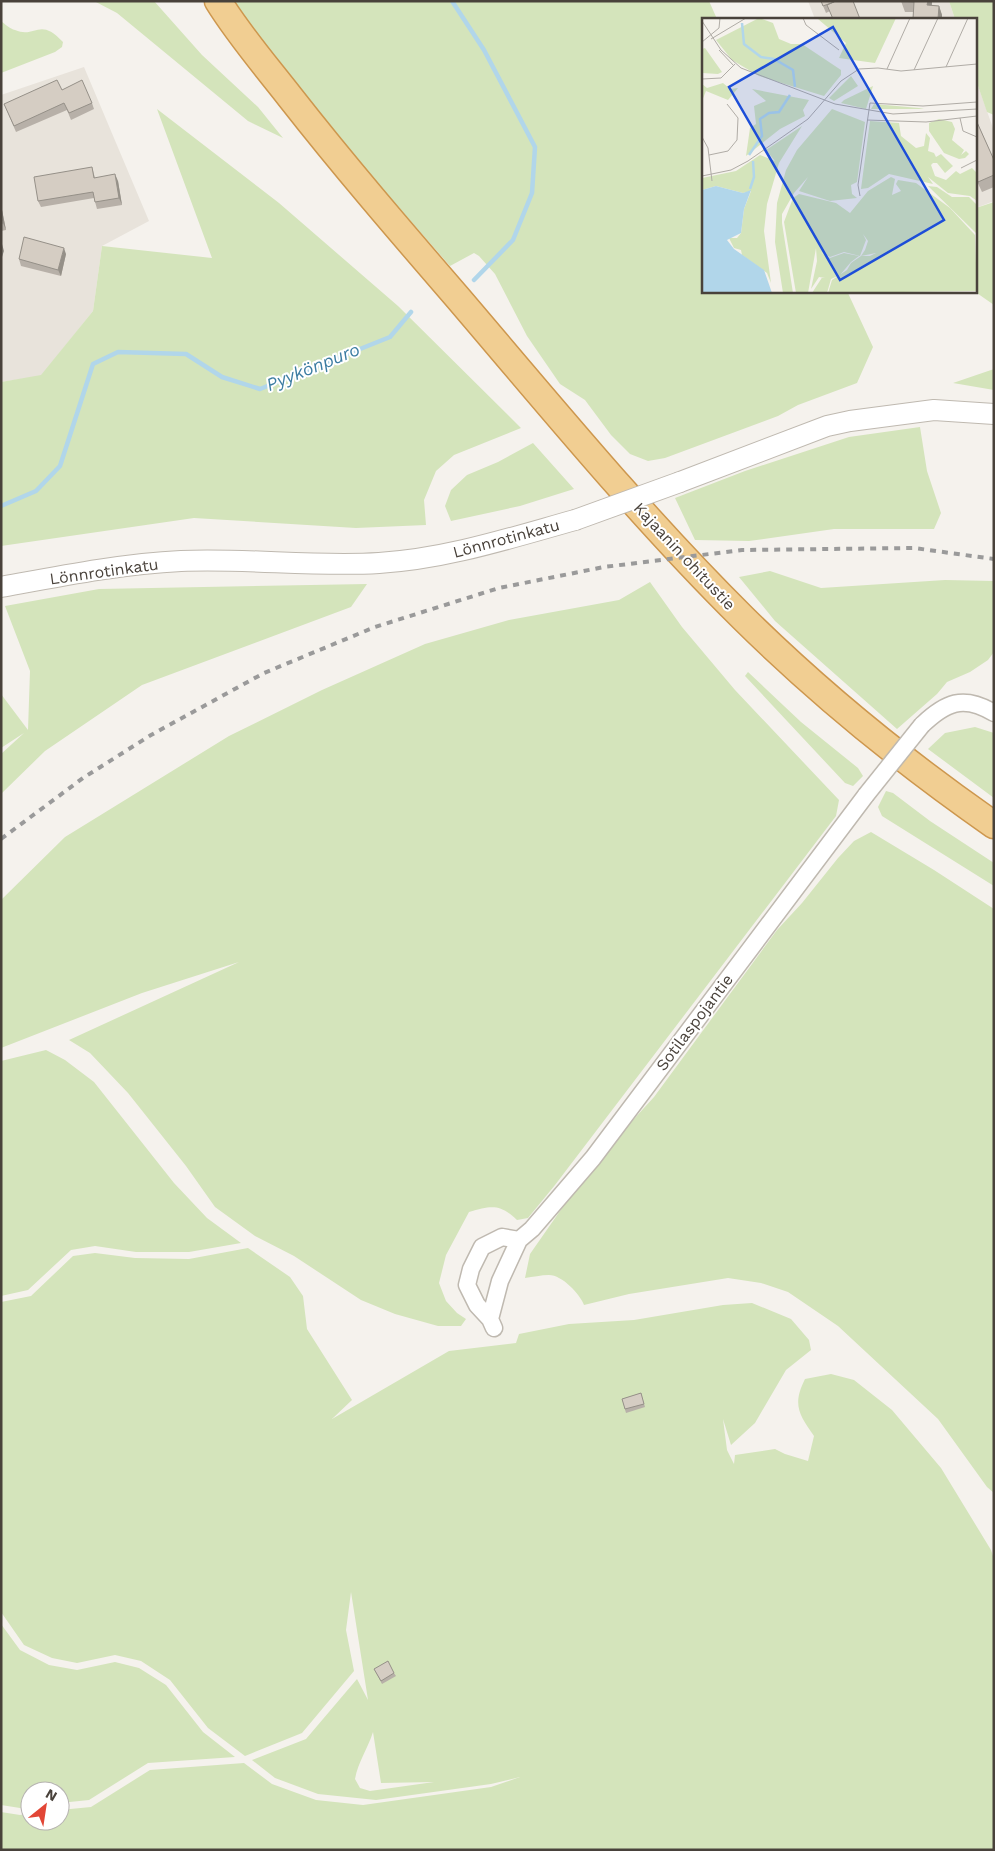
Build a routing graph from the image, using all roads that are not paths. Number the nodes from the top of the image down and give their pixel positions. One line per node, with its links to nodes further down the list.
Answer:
1 (198, 1): 3 (highway)
2 (218, 1): 3 (highway)
3 (345, 167): 7 (highway, Kajaanin ohitustie)
4 (994, 414): 5 (street, Lönnrotinkatu, bridge)
5 (1, 587)
6 (994, 713): 8 (street, Sotilaspojantie, bridge)
7 (994, 825)
8 (519, 1240): 8 (street, Sotilaspojantie)

